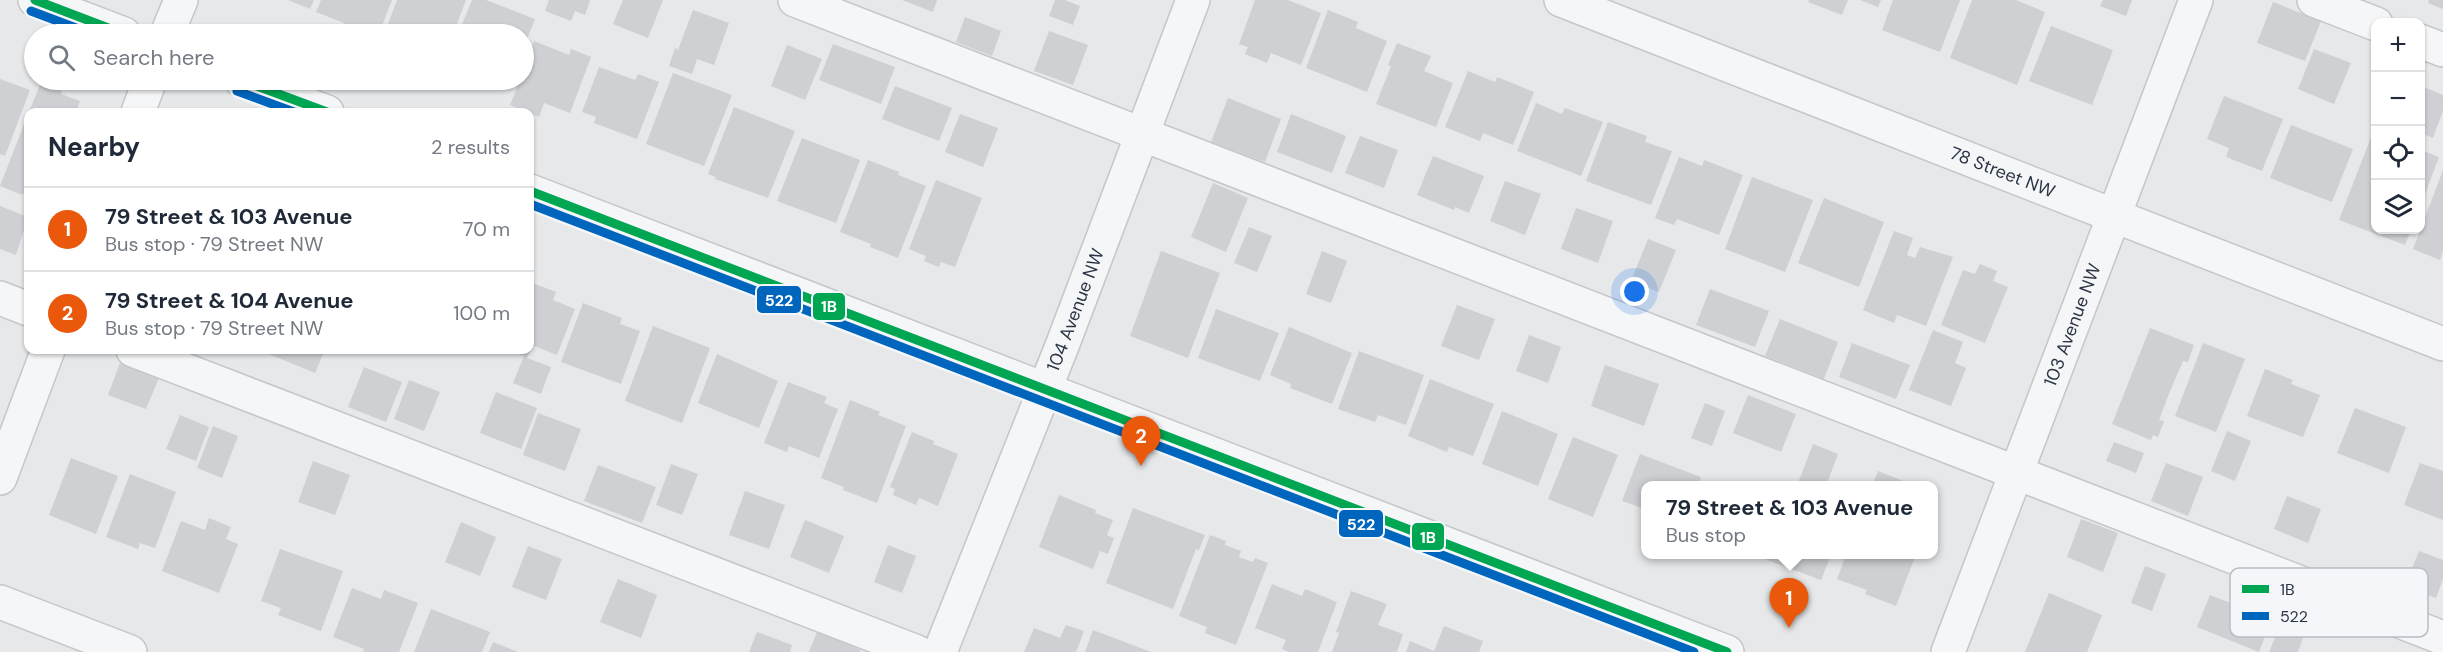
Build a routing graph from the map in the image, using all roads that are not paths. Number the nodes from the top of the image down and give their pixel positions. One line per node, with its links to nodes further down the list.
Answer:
1 (35, 0): 9 (street)
2 (181, 0): 10 (street)
3 (795, 0): 17 (street)
4 (1193, 0): 17 (street, 104 Avenue NW)
5 (1561, 0): 19 (street, 78 Street NW)
6 (2196, 0): 19 (street, 103 Avenue NW)
7 (2314, 0): 8 (street)
8 (2371, 22)
9 (98, 24)
10 (171, 24)
11 (2425, 43): 12 (street)
12 (2443, 50)
13 (146, 90): 15 (street)
14 (268, 90): 16 (street)
15 (140, 108)
16 (316, 108)
17 (1142, 135): 25 (street, 104 Avenue NW); 26 (street)
18 (534, 193): 25 (street)
19 (2114, 216): 22 (street, 78 Street NW); 26 (street, 103 Avenue NW)
20 (0, 298): 21 (street)
21 (24, 307)
22 (2443, 344)
23 (46, 354): 27 (street)
24 (143, 354): 33 (street)
25 (1044, 390): 34 (street, 104 Avenue NW); 35 (street)
26 (2017, 473): 28 (street); 36 (street, 103 Avenue NW)
27 (0, 478)
28 (2262, 568)
29 (0, 602): 32 (street)
30 (2428, 632): 31 (street)
31 (2443, 638)
32 (130, 652)
33 (917, 652)
34 (940, 652)
35 (1727, 652)
36 (1948, 652)

